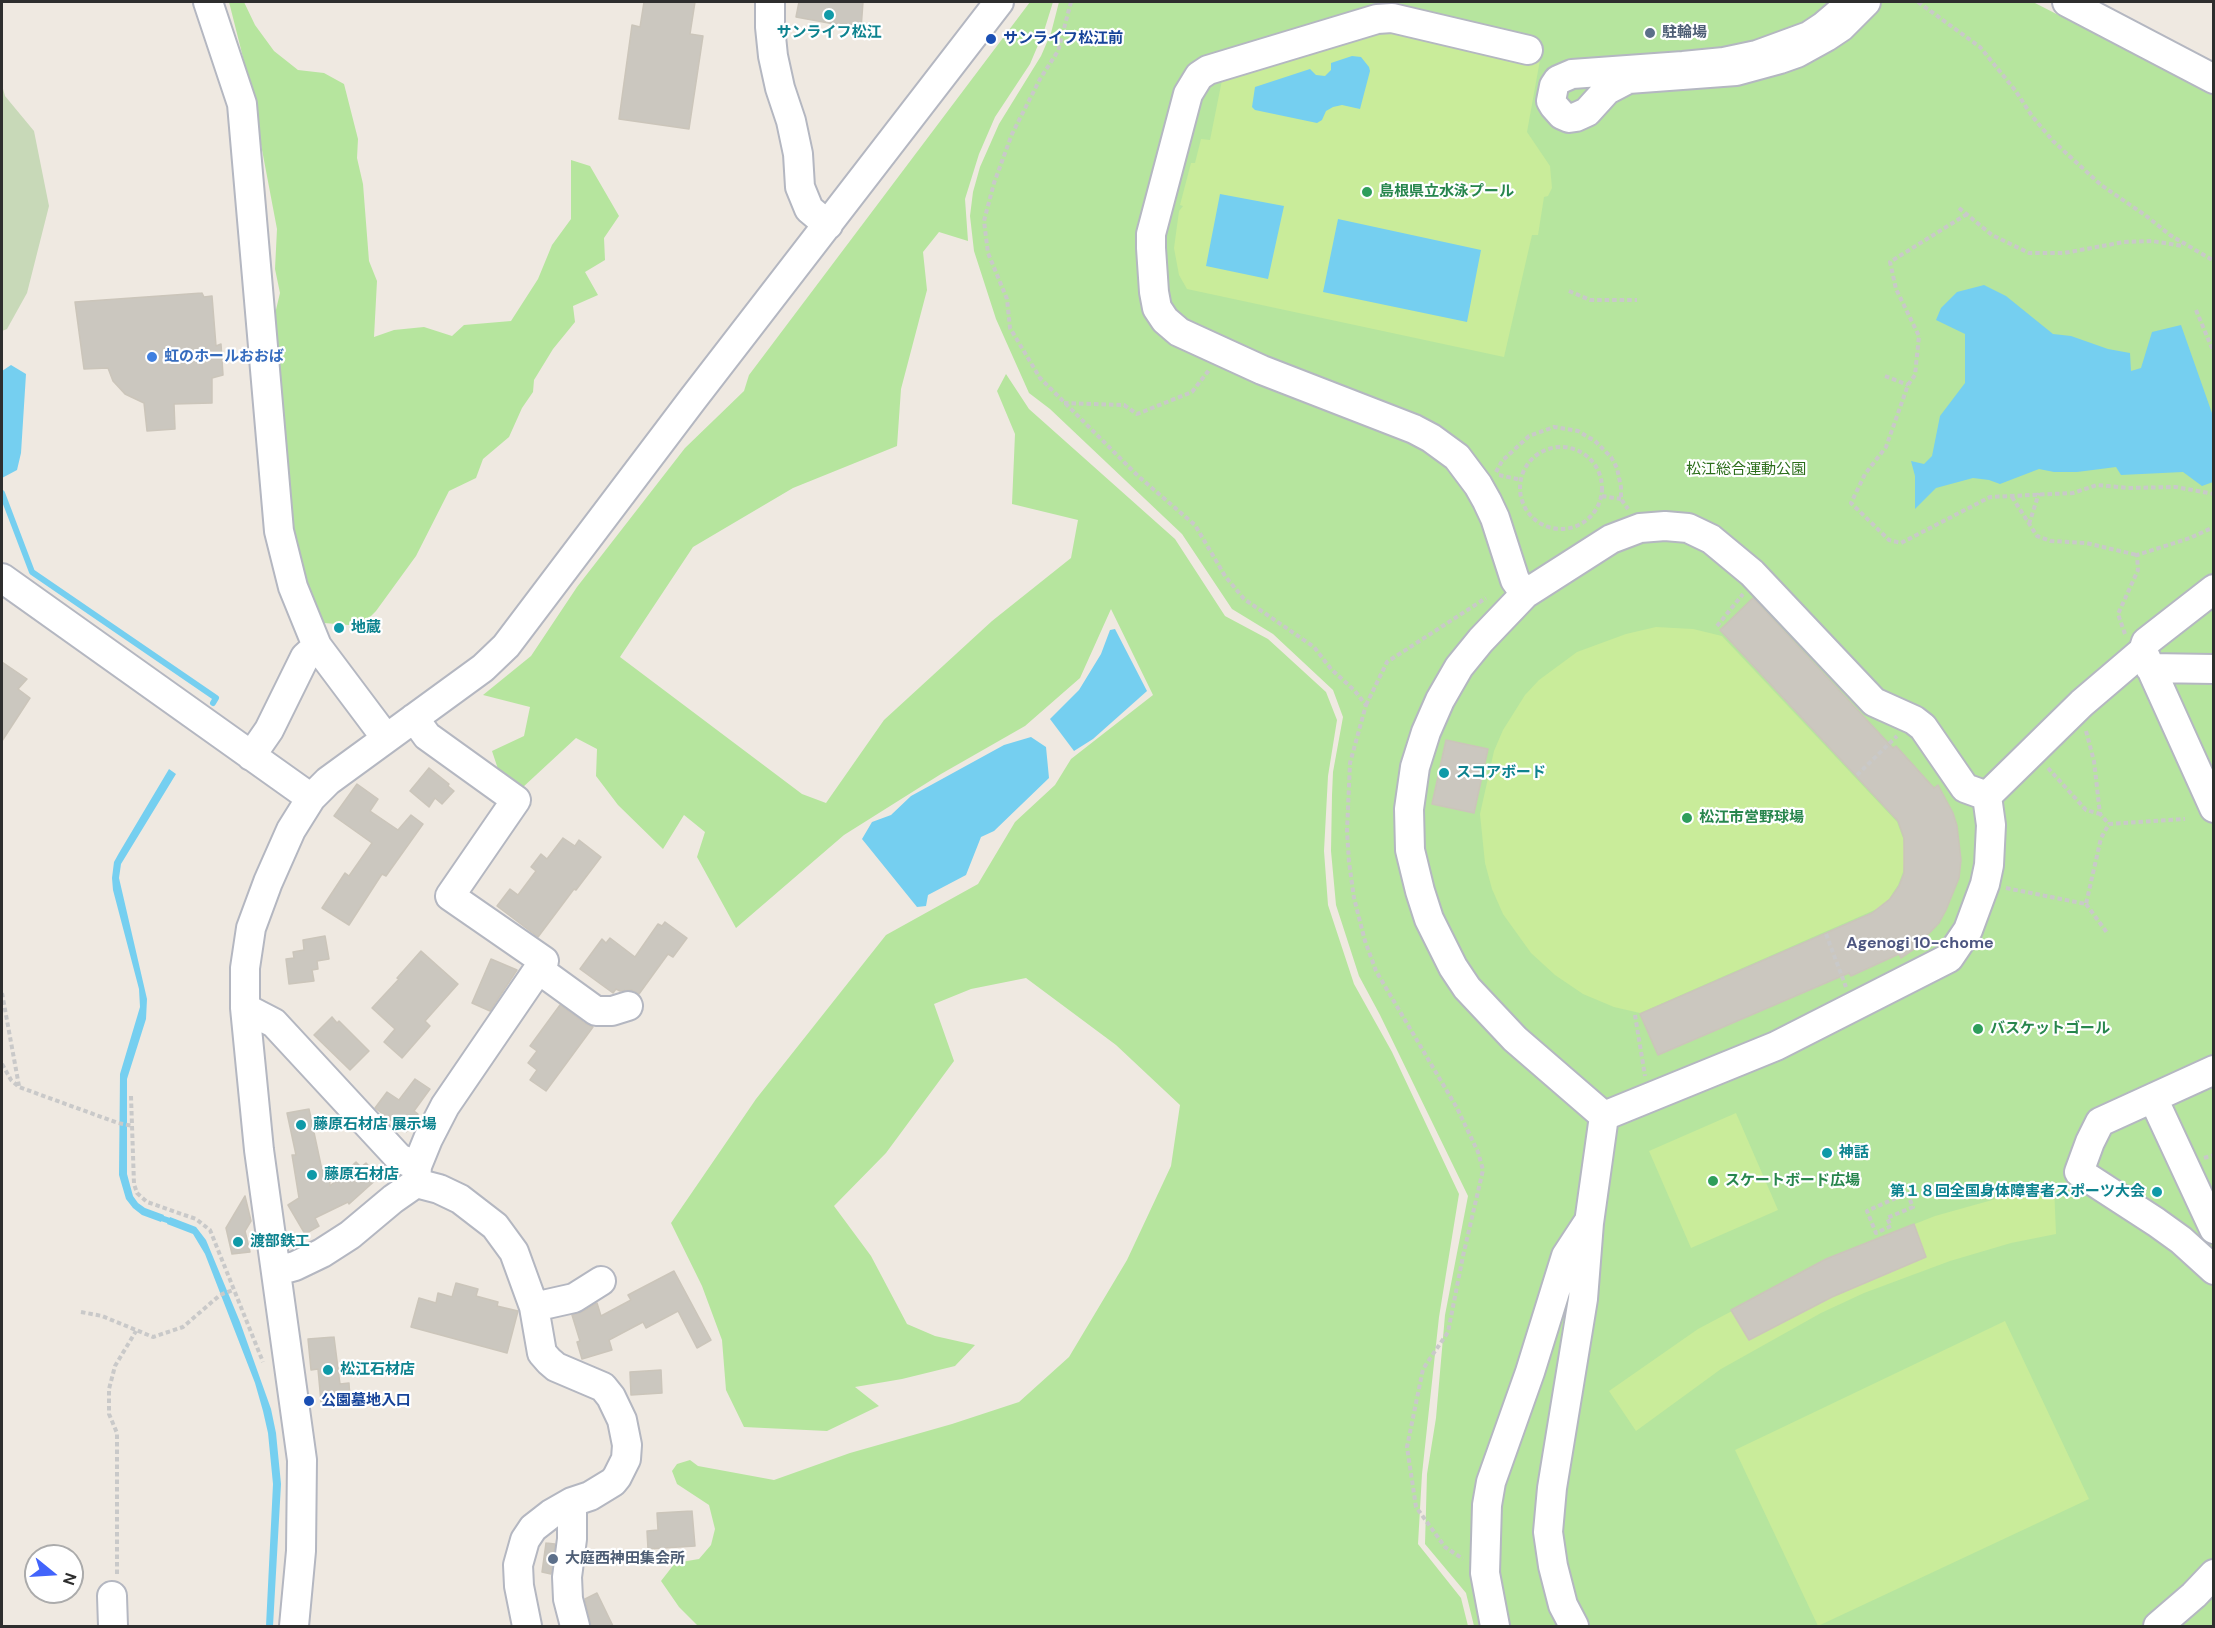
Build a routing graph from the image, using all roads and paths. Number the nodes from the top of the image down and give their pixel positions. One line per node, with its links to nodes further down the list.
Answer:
1 (208, 2): 39 (street)
2 (770, 2): 13 (street)
3 (999, 2): 13 (street)
4 (1071, 2): 23 (path)
5 (1852, 2): 6 (street)
6 (1866, 2)
7 (1918, 2): 14 (path)
8 (2067, 2): 10 (street)
9 (1528, 50): 36 (street)
10 (2214, 79)
11 (1959, 208): 12 (path)
12 (1967, 214): 14 (path); 22 (path)
13 (828, 225): 44 (street)
14 (2186, 246): 15 (path)
15 (2214, 261)
16 (1569, 291): 17 (path)
17 (1637, 300)
18 (2196, 310): 19 (path)
19 (2214, 353)
20 (1885, 376): 22 (path)
21 (1203, 377): 23 (path)
22 (1908, 385): 28 (path)
23 (1064, 403): 42 (path)
24 (1521, 480): 27 (path); 27 (path); 29 (path)
25 (2039, 493): 26 (path); 28 (path); 30 (path)
26 (2214, 494)
27 (1602, 496): 29 (path)
28 (2012, 497): 30 (path)
29 (1621, 499): 32 (path)
30 (2029, 524): 33 (path)
31 (2214, 527): 33 (path)
32 (1640, 528): 34 (street); 36 (street)
33 (2137, 555): 40 (path)
34 (1756, 577): 38 (path); 45 (street)
35 (2, 578): 48 (street)
36 (1520, 587): 42 (path); 72 (street)
37 (2214, 589): 40 (street)
38 (1717, 626)
39 (317, 646): 46 (street); 48 (street)
40 (2147, 660): 41 (street); 43 (street); 52 (street)
41 (2210, 676)
42 (1366, 705): 87 (path)
43 (2075, 710): 47 (street); 53 (path)
44 (414, 718): 46 (street); 60 (street)
45 (1914, 720): 49 (path); 50 (street)
46 (386, 738): 51 (street)
47 (2033, 750): 50 (street); 53 (path)
48 (251, 756): 51 (street)
49 (1857, 775)
50 (1987, 796): 56 (street)
51 (310, 798): 64 (street)
52 (2214, 808)
53 (2100, 814): 55 (path)
54 (2185, 819): 55 (path)
55 (2109, 824): 57 (path)
56 (1985, 884): 57 (path); 63 (street)
57 (2086, 904): 59 (path)
58 (1826, 934): 63 (path)
59 (2108, 934)
60 (538, 969): 62 (street); 74 (street)
61 (2, 993): 68 (path)
62 (628, 1006)
63 (1854, 1007): 70 (street)
64 (245, 1008): 74 (street); 79 (street)
65 (1635, 1014): 70 (path)
66 (2, 1064): 68 (path)
67 (2214, 1070): 71 (street)
68 (19, 1087): 73 (path)
69 (132, 1096): 73 (path)
70 (1649, 1098): 72 (street)
71 (2153, 1098): 77 (street); 78 (street)
72 (1604, 1116): 75 (street)
73 (131, 1126): 81 (path)
74 (417, 1174): 79 (street); 82 (street)
75 (1588, 1223): 87 (street); 95 (street)
76 (1891, 1226): 76 (path)
77 (2214, 1229)
78 (2214, 1270)
79 (277, 1271): 91 (street)
80 (602, 1281): 82 (street)
81 (231, 1290): 84 (path); 85 (path)
82 (534, 1307): 86 (street)
83 (81, 1312): 84 (path)
84 (136, 1331): 89 (path)
85 (267, 1371)
86 (572, 1502): 92 (street); 93 (street)
87 (1485, 1574): 94 (street)
88 (2214, 1574): 96 (street)
89 (112, 1596): 90 (street)
90 (114, 1626)
91 (294, 1626)
92 (527, 1626)
93 (575, 1626)
94 (1495, 1626)
95 (1574, 1626)
96 (2158, 1626)

